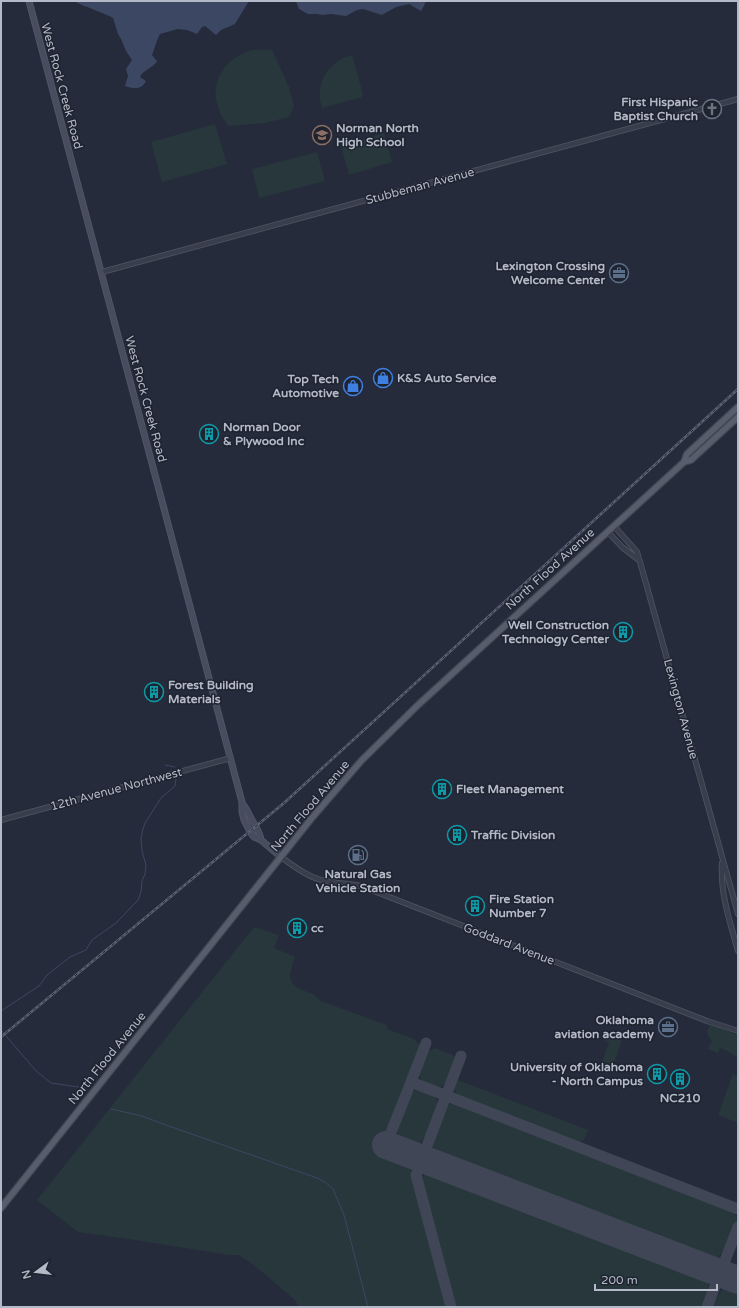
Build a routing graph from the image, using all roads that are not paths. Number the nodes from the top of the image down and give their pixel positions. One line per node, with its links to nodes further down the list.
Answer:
1 (29, 1): 3 (main road, West Rock Creek Road)
2 (738, 98): 3 (street, Stubbeman Avenue)
3 (102, 272): 10 (main road, West Rock Creek Road)
4 (738, 408): 6 (main road, North Flood Avenue)
5 (738, 417): 6 (main road, North Flood Avenue)
6 (684, 462): 7 (main road, North Flood Avenue)
7 (614, 526): 8 (main road, North Flood Avenue); 9 (street, Lexington Avenue)
8 (608, 532): 9 (street); 12 (main road, North Flood Avenue)
9 (638, 560): 13 (street, Lexington Avenue)
10 (231, 758): 11 (street, 12th Avenue Northwest); 12 (main road, West Rock Creek Road)
11 (1, 820)
12 (281, 857): 16 (street, Goddard Avenue); 17 (main road, North Flood Avenue)
13 (723, 859): 14 (street, Lexington Avenue); 15 (street, Lexington Avenue)
14 (738, 914)
15 (738, 951)
16 (738, 1031)
17 (1, 1208)

